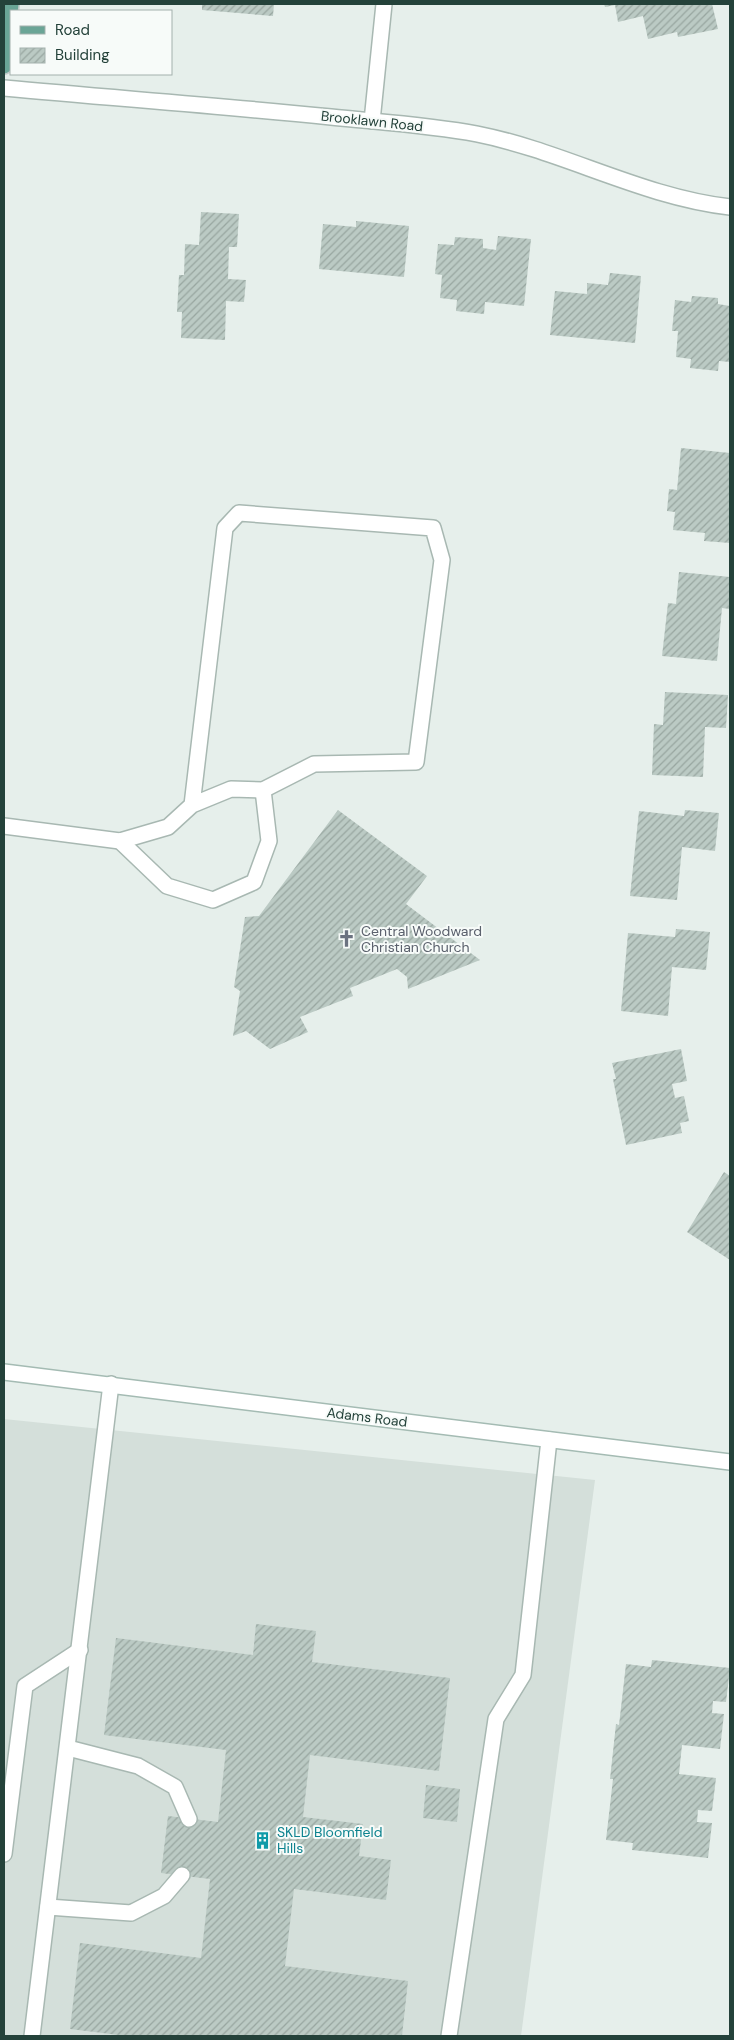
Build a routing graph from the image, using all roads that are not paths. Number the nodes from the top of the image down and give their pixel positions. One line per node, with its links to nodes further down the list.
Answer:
1 (384, 4): 5 (street)
2 (10, 13): 3 (main road)
3 (4, 66)
4 (4, 88): 5 (street, Brooklawn Road)
5 (372, 121): 6 (street, Brooklawn Road)
6 (730, 207)
7 (263, 790): 8 (street); 8 (street); 10 (street)
8 (192, 805): 10 (street)
9 (4, 826): 10 (street)
10 (120, 841)
11 (4, 1372): 12 (street, Adams Road)
12 (111, 1384): 13 (street, Adams Road); 15 (street)
13 (550, 1440): 14 (street, Adams Road); 22 (street)
14 (730, 1462)
15 (80, 1650): 16 (street); 18 (street)
16 (68, 1748): 17 (street); 20 (street)
17 (190, 1819)
18 (4, 1854)
19 (182, 1875): 20 (street)
20 (48, 1907): 21 (street)
21 (32, 2036)
22 (450, 2036)

